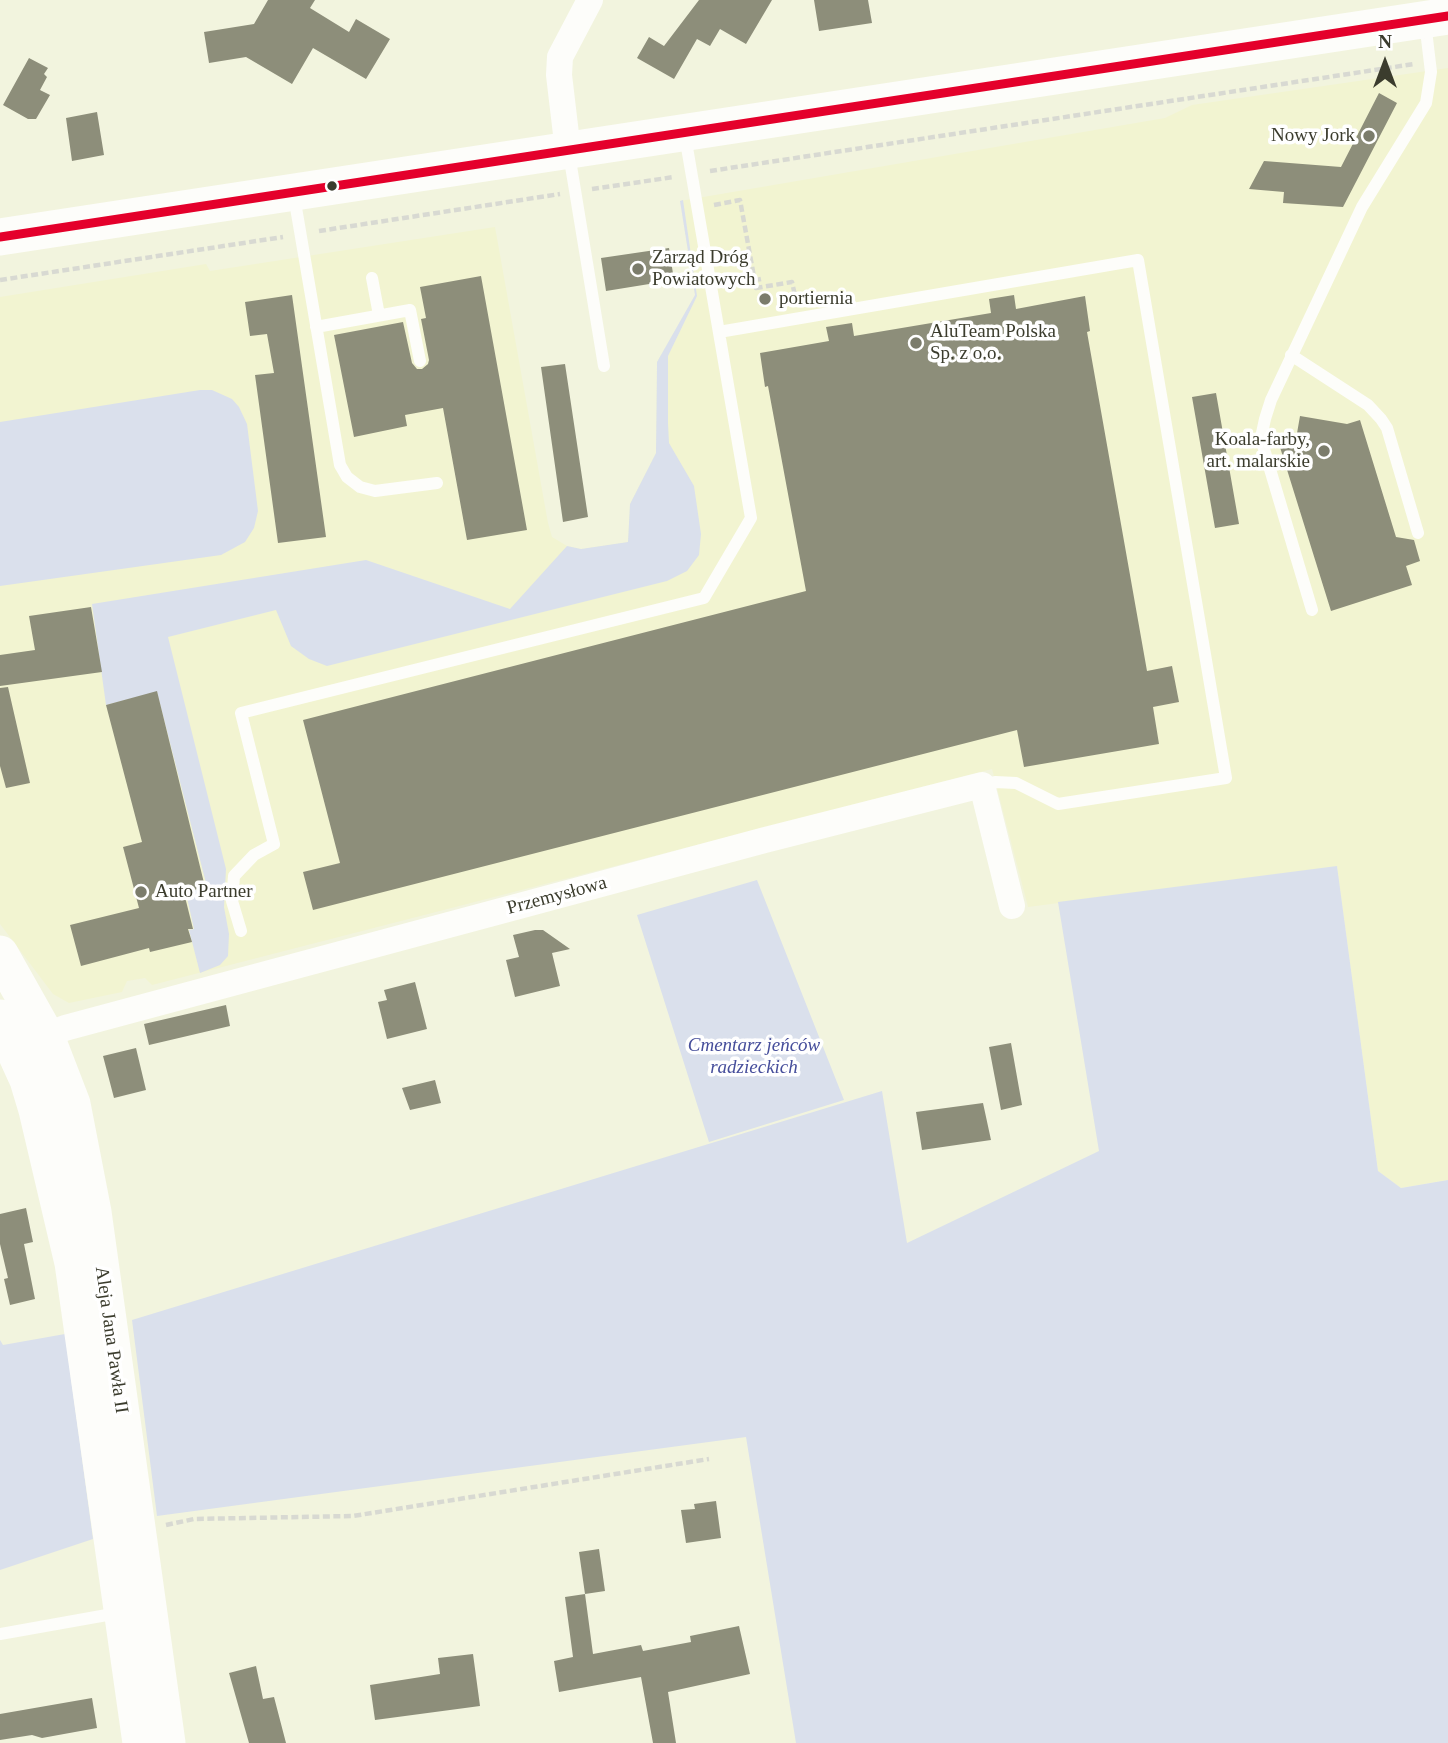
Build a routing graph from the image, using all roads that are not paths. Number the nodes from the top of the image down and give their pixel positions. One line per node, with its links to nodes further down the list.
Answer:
1 (590, 0): 4 (street)
2 (1436, 18): 3 (street); 11 (lane)
3 (685, 133): 4 (street); 10 (lane)
4 (568, 151): 5 (street); 13 (lane)
5 (293, 192): 6 (street); 9 (lane)
6 (0, 237)
7 (372, 278): 8 (lane)
8 (379, 315): 9 (lane); 12 (lane)
9 (316, 327): 14 (lane)
10 (719, 332): 17 (lane); 19 (lane)
11 (1291, 355): 15 (lane); 16 (lane)
12 (420, 361)
13 (604, 366)
14 (437, 483)
15 (1418, 533)
16 (1312, 610)
17 (982, 785): 18 (street); 21 (street, Przemysłowa)
18 (1012, 906)
19 (241, 931)
20 (0, 954): 21 (street, Aleja Jana Pawła II)
21 (20, 1034): 22 (street, Aleja Jana Pawła II)
22 (124, 1533): 23 (street, Aleja Jana Pawła II); 26 (street, Aleja Jana Pawła II)
23 (122, 1612): 24 (lane); 25 (street, Aleja Jana Pawła II)
24 (0, 1634)
25 (141, 1743)
26 (167, 1743)

